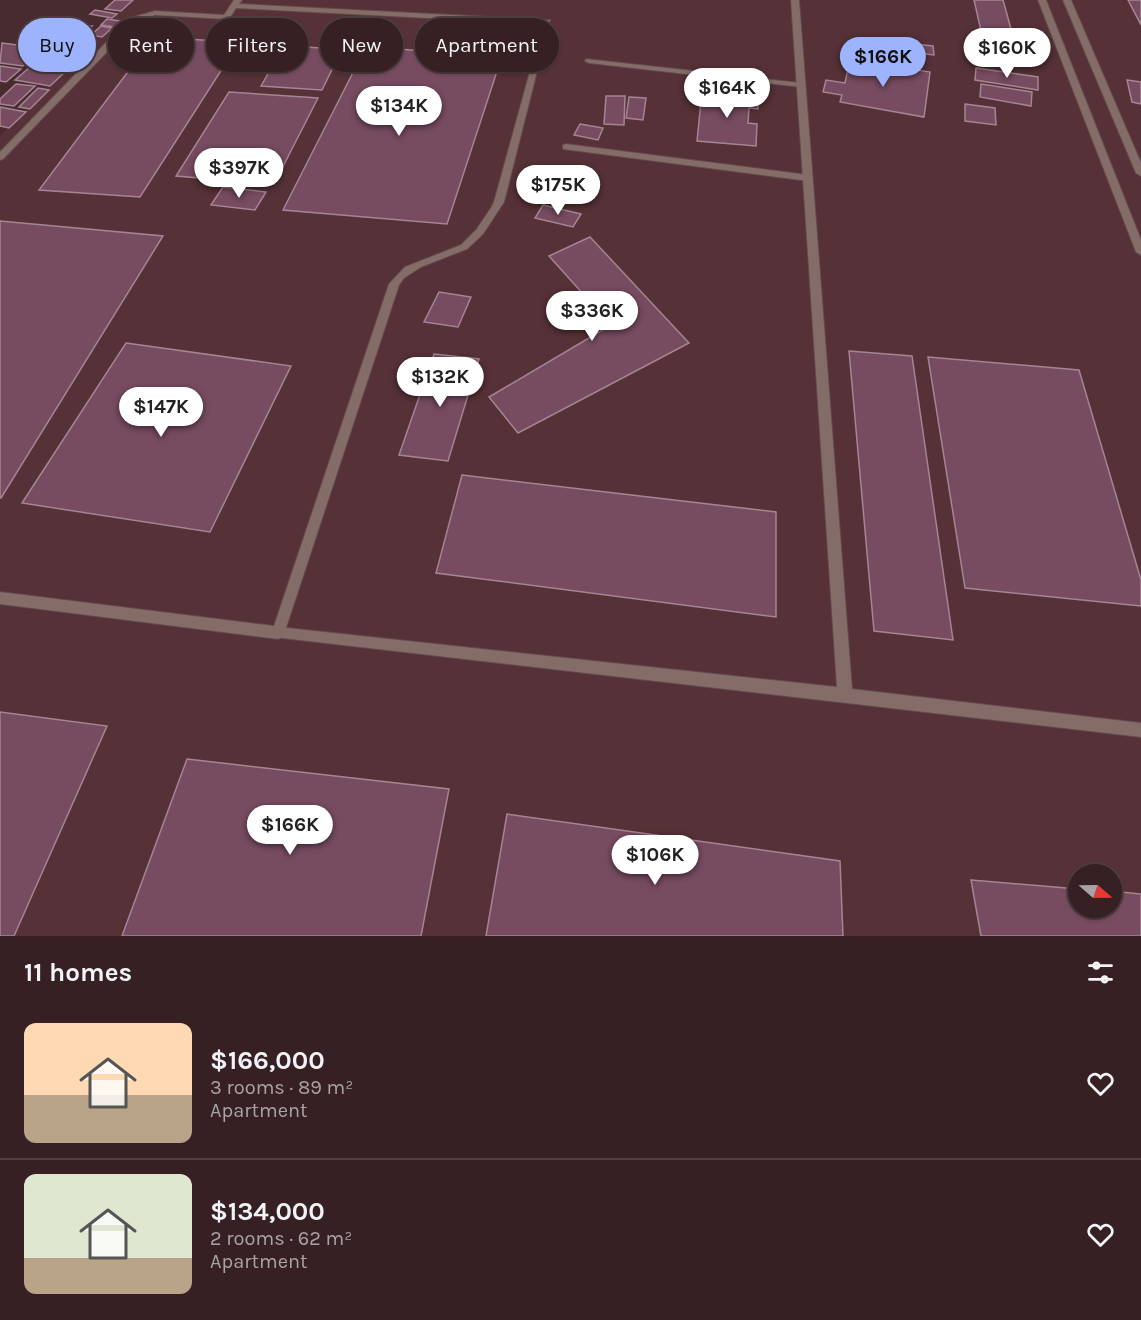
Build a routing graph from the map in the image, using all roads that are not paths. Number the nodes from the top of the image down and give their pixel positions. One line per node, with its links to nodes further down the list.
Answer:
1 (795, 0): 6 (street)
2 (1042, 0): 11 (street)
3 (1067, 0): 9 (street)
4 (236, 3): 8 (street); 13 (street)
5 (589, 61): 6 (street)
6 (801, 86): 10 (street)
7 (566, 147): 10 (street)
8 (0, 157)
9 (1141, 173)
10 (808, 178): 14 (street)
11 (1141, 252)
12 (0, 598): 13 (street)
13 (279, 633): 14 (street)
14 (845, 694): 15 (street)
15 (1141, 730)

